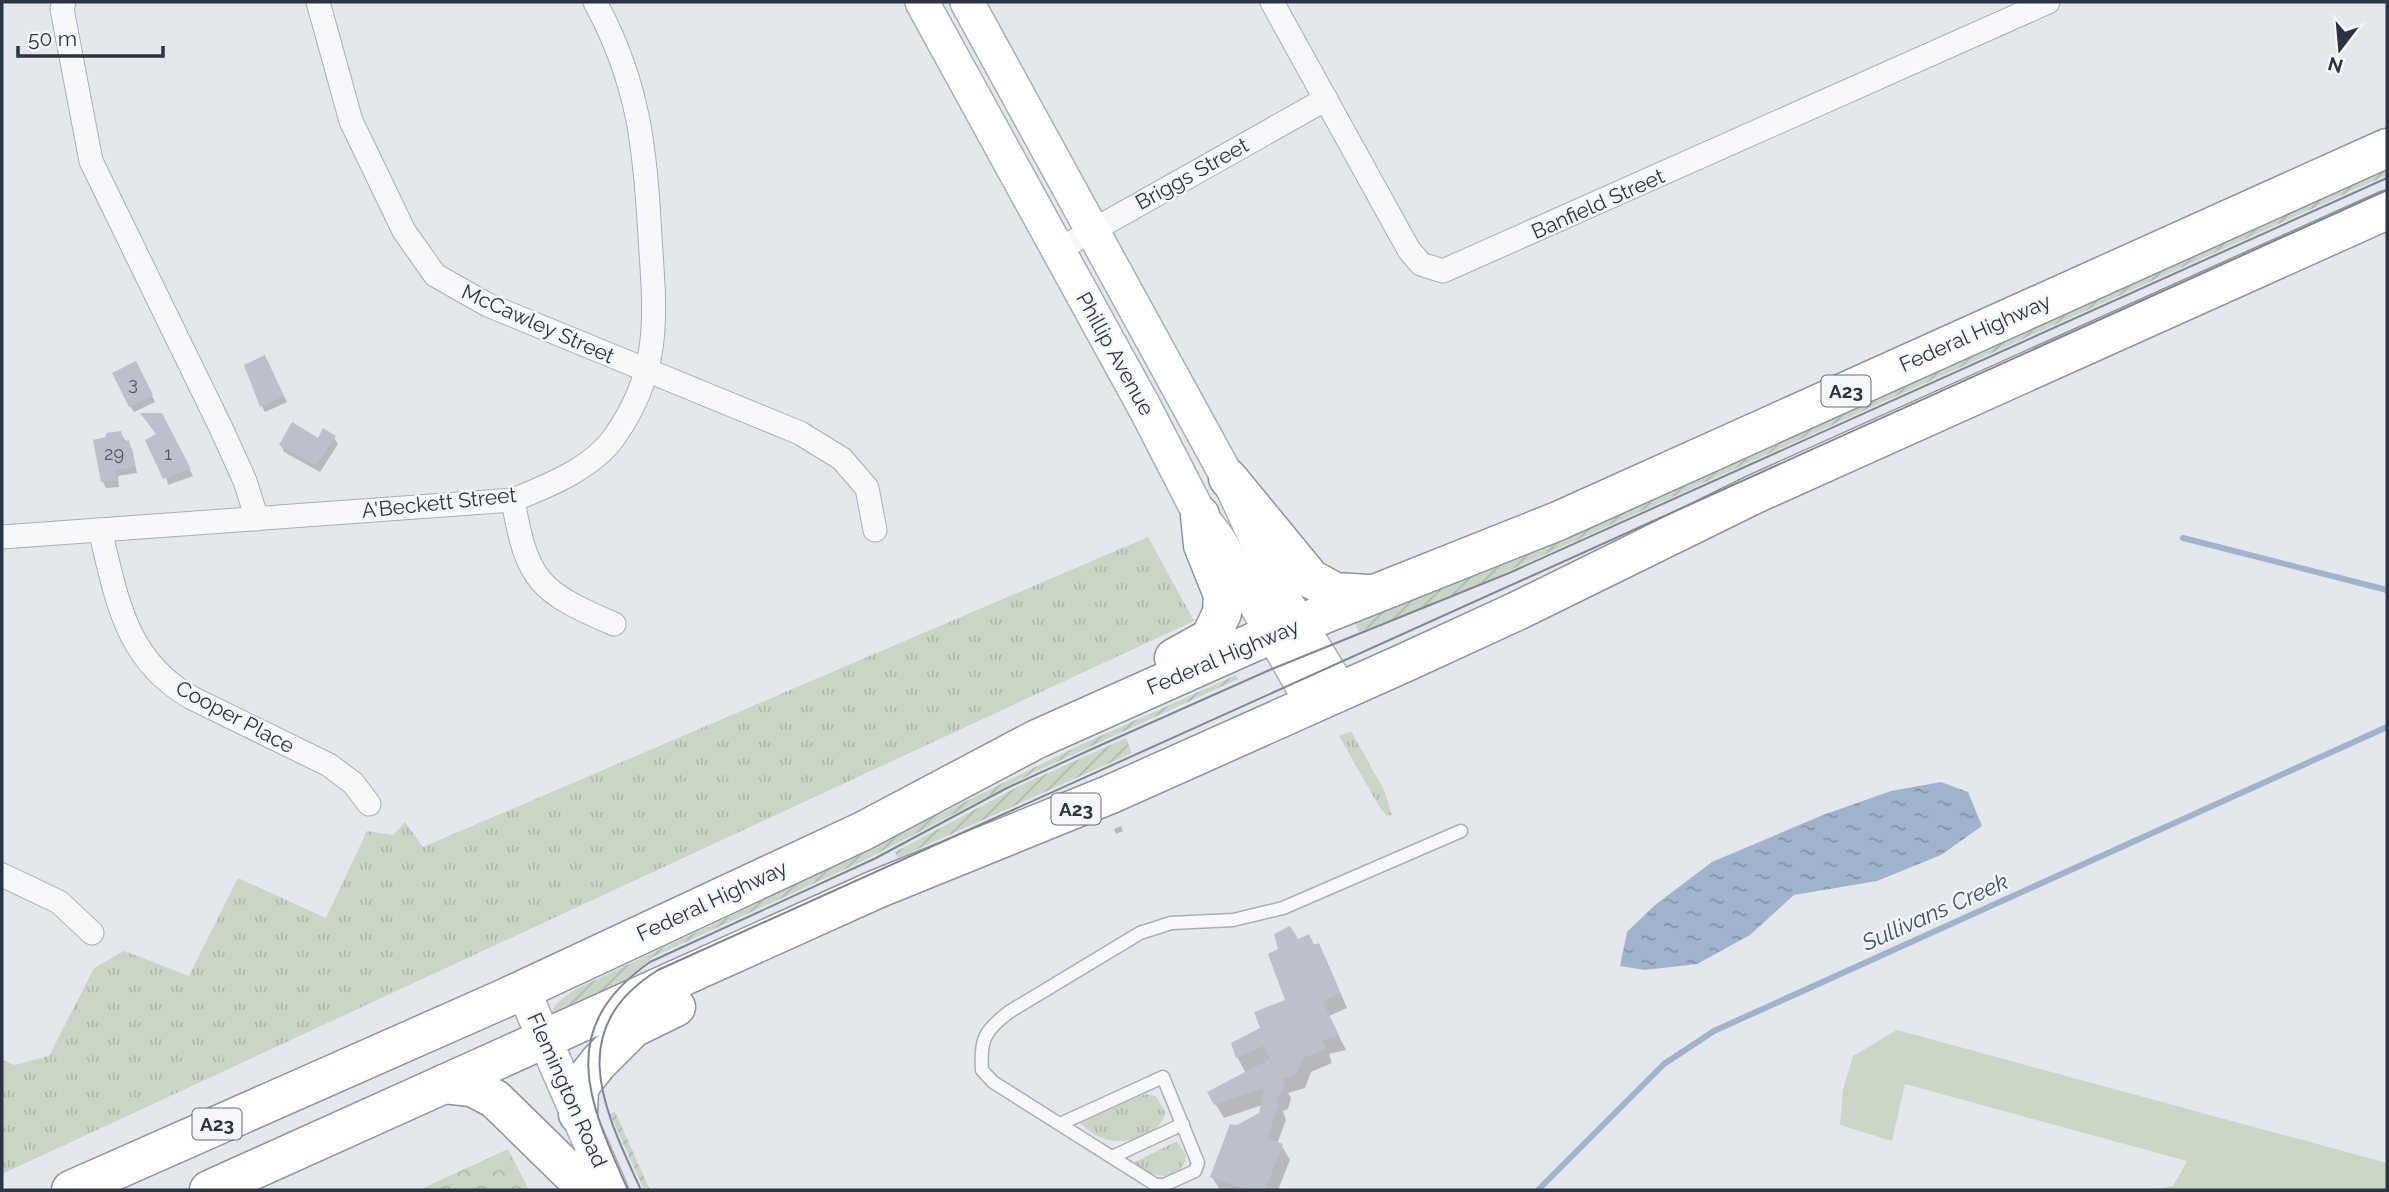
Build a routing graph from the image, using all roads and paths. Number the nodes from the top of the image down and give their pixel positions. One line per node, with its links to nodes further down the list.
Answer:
1 (64, 2): 17 (street)
2 (318, 2): 13 (street, McCawley Street)
3 (594, 2): 13 (street, A'Beckett Street)
4 (922, 2): 12 (main road, Phillip Avenue)
5 (967, 2): 11 (main road, Phillip Avenue)
6 (1272, 2): 8 (street, Banfield Street)
7 (2048, 2): 8 (street, Banfield Street)
8 (1326, 99): 11 (street, Briggs Street)
9 (2387, 148): 21 (highway, Federal Highway / A23)
10 (2387, 210): 24 (highway, A23)
11 (1092, 230): 12 (street, Briggs Street); 14 (main road, Phillip Avenue)
12 (1058, 250): 16 (main road, Phillip Avenue)
13 (647, 371): 15 (street, A'Beckett Street); 19 (street, McCawley Street)
14 (1228, 478): 21 (highway); 23 (main road, Phillip Avenue)
15 (513, 500): 17 (street, A'Beckett Street); 22 (street)
16 (1200, 515): 23 (main road, Phillip Avenue); 25 (highway)
17 (257, 519): 18 (street, A'Beckett Street)
18 (100, 530): 20 (street, A'Beckett Street); 26 (street, Cooper Place)
19 (875, 530)
20 (2, 537)
21 (1368, 594): 23 (highway, Federal Highway / A23)
22 (614, 624)
23 (1286, 629): 24 (main road, Phillip Avenue); 25 (highway, Federal Highway / A23)
24 (1326, 697): 29 (highway, A23)
25 (1037, 739): 31 (highway, Federal Highway / A23)
26 (369, 804)
27 (1461, 831): 35 (lane)
28 (2, 875): 30 (street)
29 (836, 907): 32 (highway, A23); 34 (highway)
30 (92, 933)
31 (513, 995): 32 (main road, Flemington Road); 38 (highway, Federal Highway / A23)
32 (535, 1045): 33 (highway, A23); 34 (main road, Flemington Road); 40 (main road, Flemington Road)
33 (444, 1084): 39 (highway, A23); 40 (highway)
34 (578, 1114): 41 (main road, Flemington Road)
35 (1060, 1124): 36 (lane); 37 (lane)
36 (1183, 1124): 37 (lane); 37 (lane)
37 (1112, 1157)
38 (71, 1190)
39 (209, 1190)
40 (590, 1190)
41 (611, 1190)

